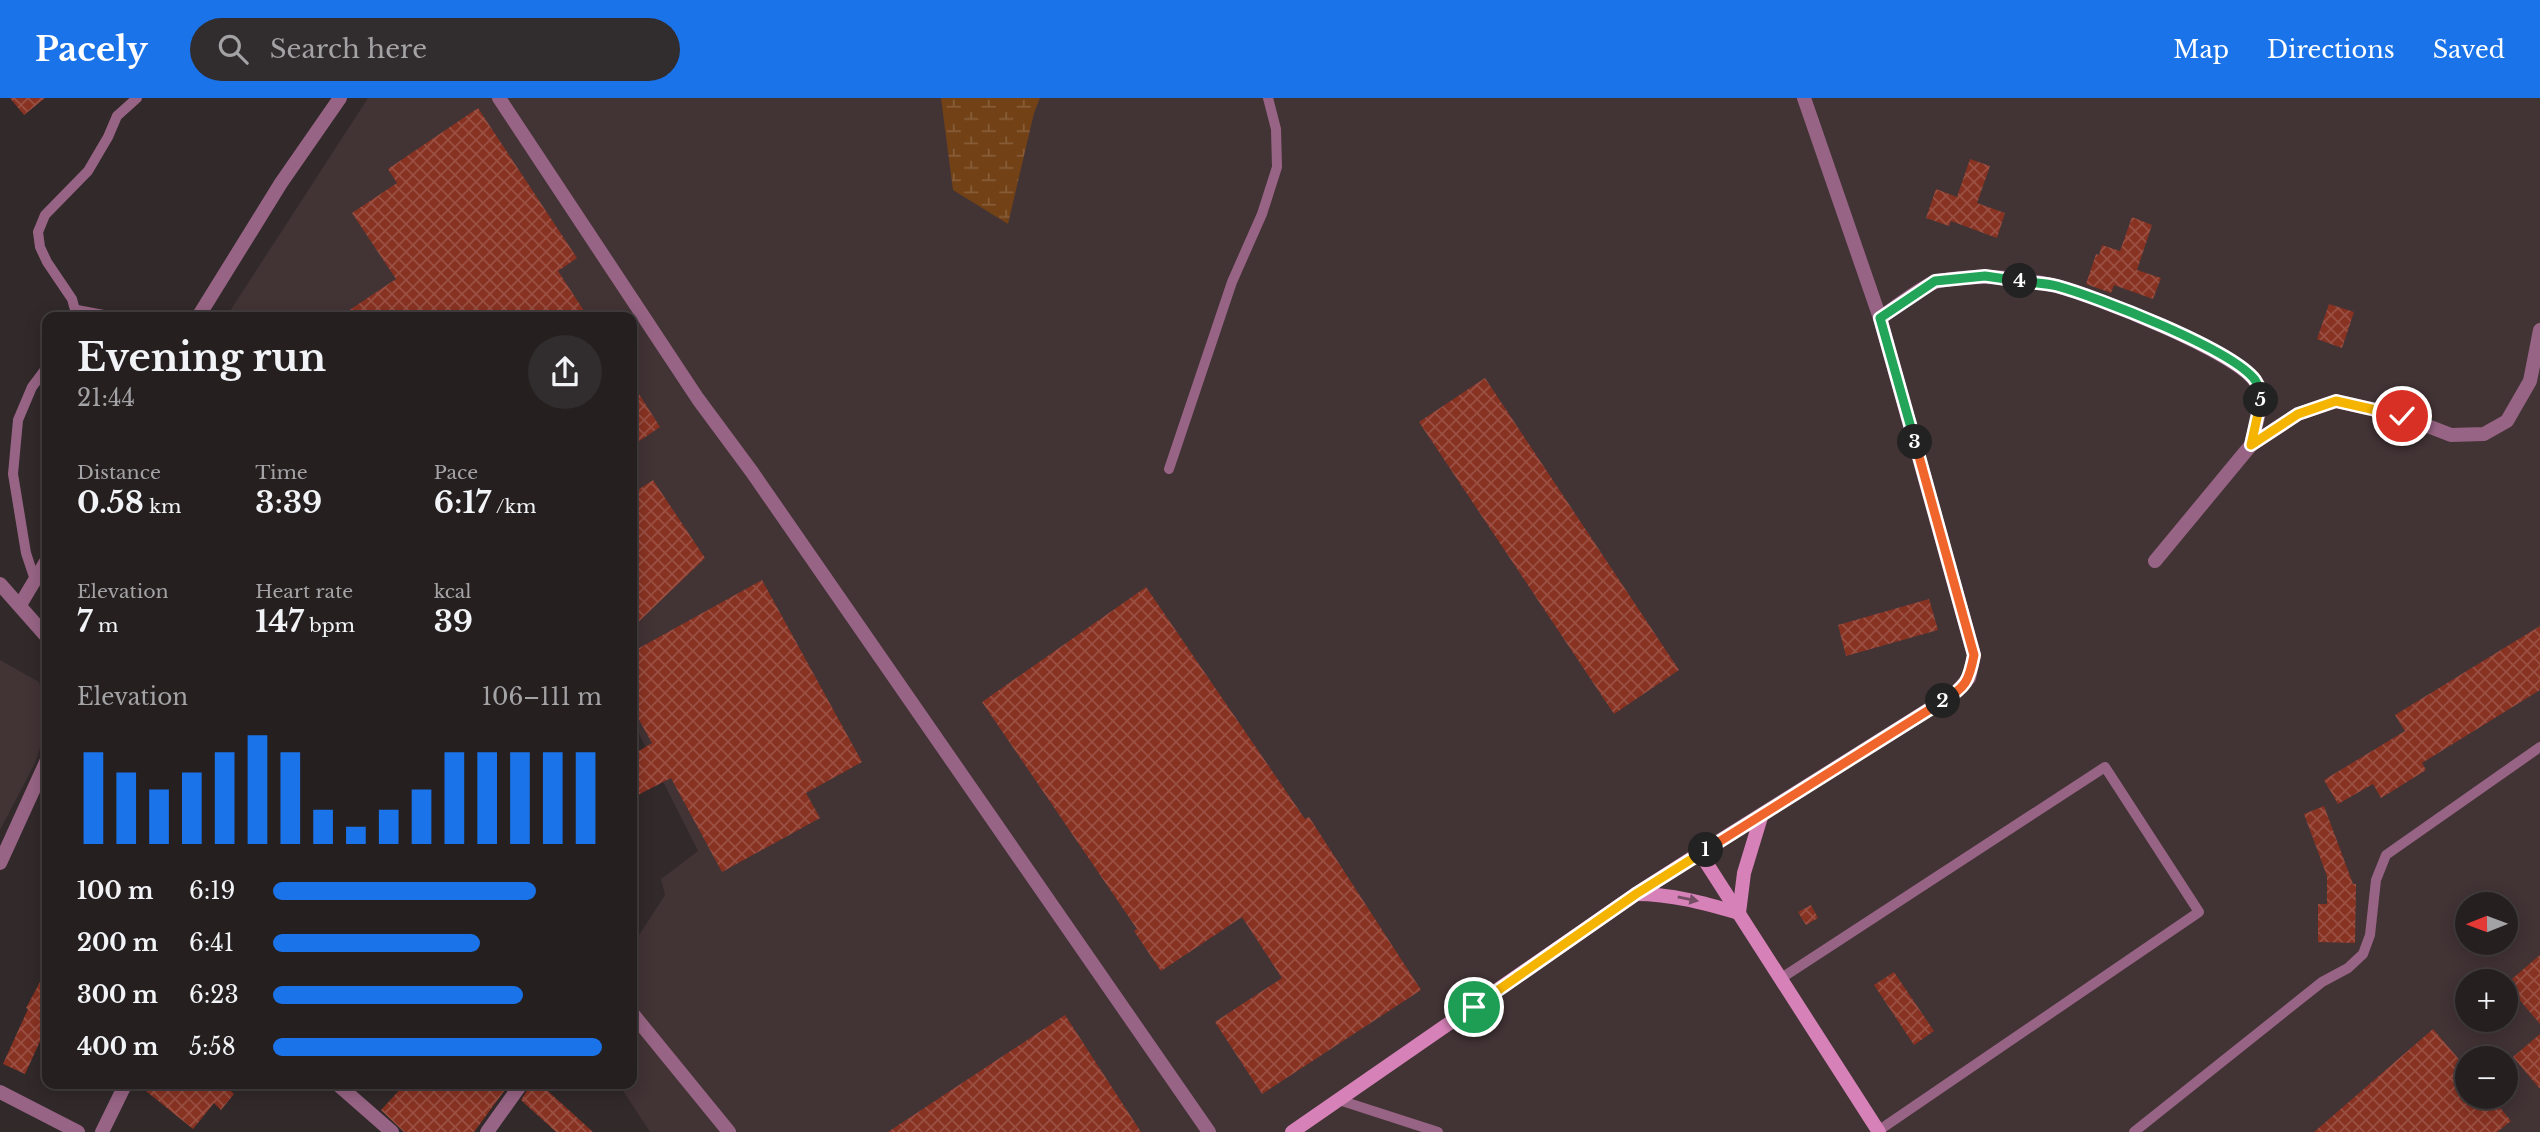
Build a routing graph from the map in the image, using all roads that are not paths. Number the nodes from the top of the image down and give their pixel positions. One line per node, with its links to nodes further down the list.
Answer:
1 (137, 98): 6 (lane)
2 (340, 98): 7 (street)
3 (499, 98): 38 (street)
4 (1268, 98): 12 (lane)
5 (1804, 98): 8 (street)
6 (76, 312)
7 (201, 312)
8 (1880, 318): 11 (street); 21 (street)
9 (2540, 330): 11 (street)
10 (42, 374): 15 (lane)
11 (2251, 445): 13 (street)
12 (1169, 469)
13 (2155, 561)
14 (42, 568): 15 (street)
15 (35, 580): 17 (street)
16 (0, 584): 17 (street)
17 (20, 605): 18 (street)
18 (42, 630)
19 (2540, 747): 42 (lane)
20 (42, 771): 23 (street)
21 (1761, 817): 22 (street); 25 (street)
22 (1700, 853): 24 (street); 25 (street)
23 (0, 863)
24 (1636, 894): 25 (street, one-way to 25); 32 (street)
25 (1739, 913): 26 (street)
26 (1780, 979): 41 (street); 41 (lane)
27 (637, 1019): 37 (street)
28 (123, 1089): 34 (street)
29 (343, 1089): 35 (street)
30 (518, 1089): 36 (street)
31 (0, 1092): 33 (street)
32 (1339, 1100): 39 (street); 40 (lane)
33 (78, 1132)
34 (102, 1132)
35 (392, 1132)
36 (487, 1132)
37 (729, 1132)
38 (1209, 1132)
39 (1292, 1132)
40 (1438, 1132)
41 (1878, 1132)
42 (2134, 1132)

